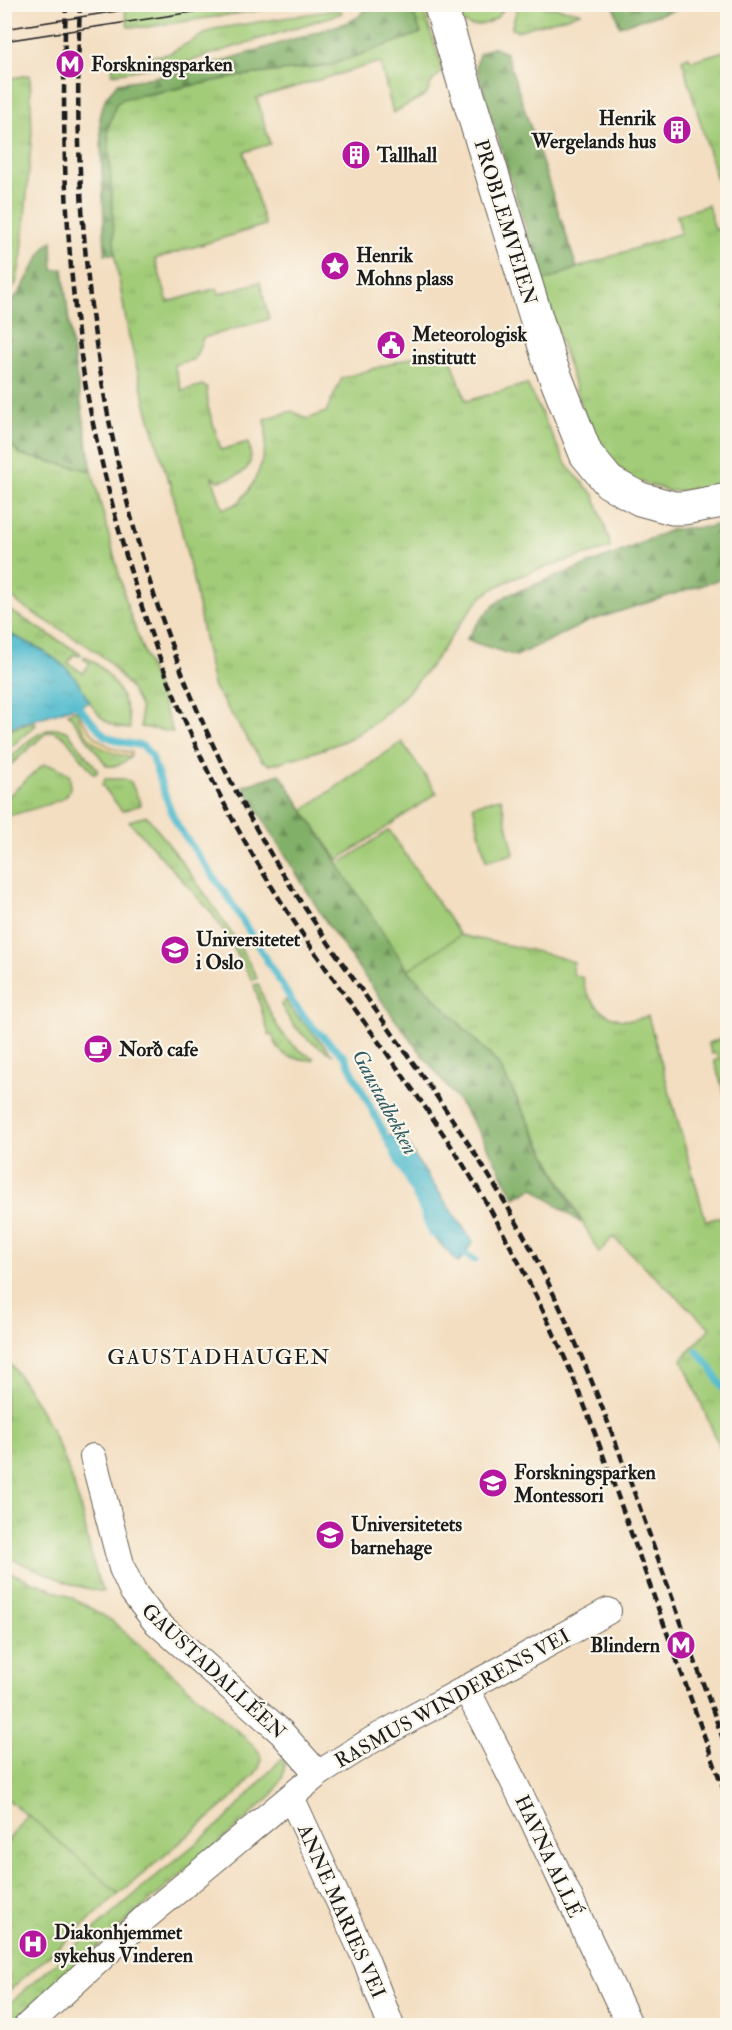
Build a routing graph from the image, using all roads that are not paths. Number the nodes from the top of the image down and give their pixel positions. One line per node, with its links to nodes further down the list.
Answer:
1 (440, 4): 2 (street, PROBLEMVEIEN)
2 (728, 500)
3 (93, 1458): 6 (street, GAUSTADALLÉEN)
4 (608, 1611): 5 (street, RASMUS WINDERENS VEI)
5 (466, 1688): 6 (street, RASMUS WINDERENS VEI); 10 (street, HAVNA ALLÉ)
6 (318, 1774): 7 (street, RASMUS WINDERENS VEI)
7 (291, 1797): 8 (street, RASMUS WINDERENS VEI); 9 (street, ANNE MARIES VEI)
8 (27, 2025)
9 (391, 2025)
10 (630, 2025)

